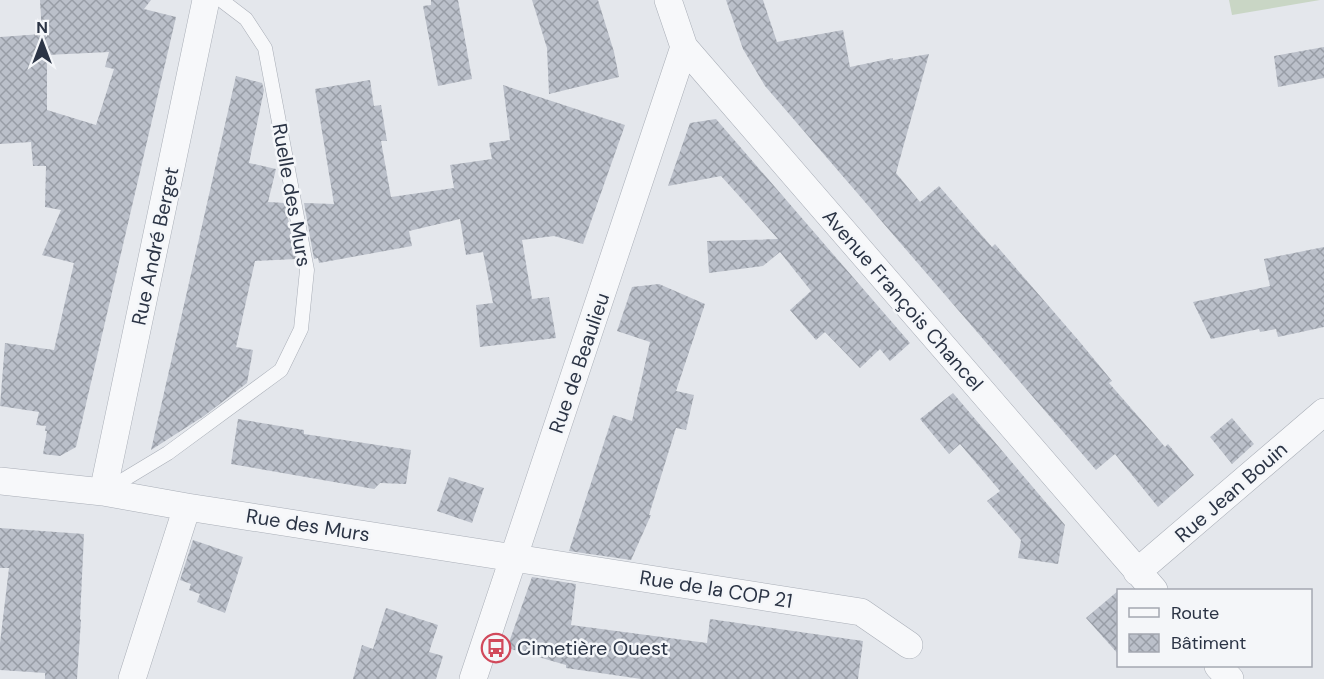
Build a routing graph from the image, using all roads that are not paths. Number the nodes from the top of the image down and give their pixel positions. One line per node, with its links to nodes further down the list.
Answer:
1 (206, 0): 7 (street, Rue André Berget)
2 (220, 0): 7 (lane, Ruelle des Murs)
3 (668, 0): 4 (street, Avenue François Chancel)
4 (684, 47): 9 (street, Rue de Beaulieu); 10 (street, Avenue François Chancel)
5 (1324, 412): 10 (street, Rue Jean Bouin)
6 (0, 481): 7 (street, Rue des Murs)
7 (104, 492): 8 (street, Rue des Murs)
8 (187, 507): 9 (street, Rue des Murs); 13 (street)
9 (513, 558): 11 (street, Rue de la COP 21); 14 (street, Rue de Beaulieu)
10 (1145, 581)
11 (909, 645)
12 (1219, 667): 15 (street)
13 (132, 679)
14 (473, 679)
15 (1230, 679)

